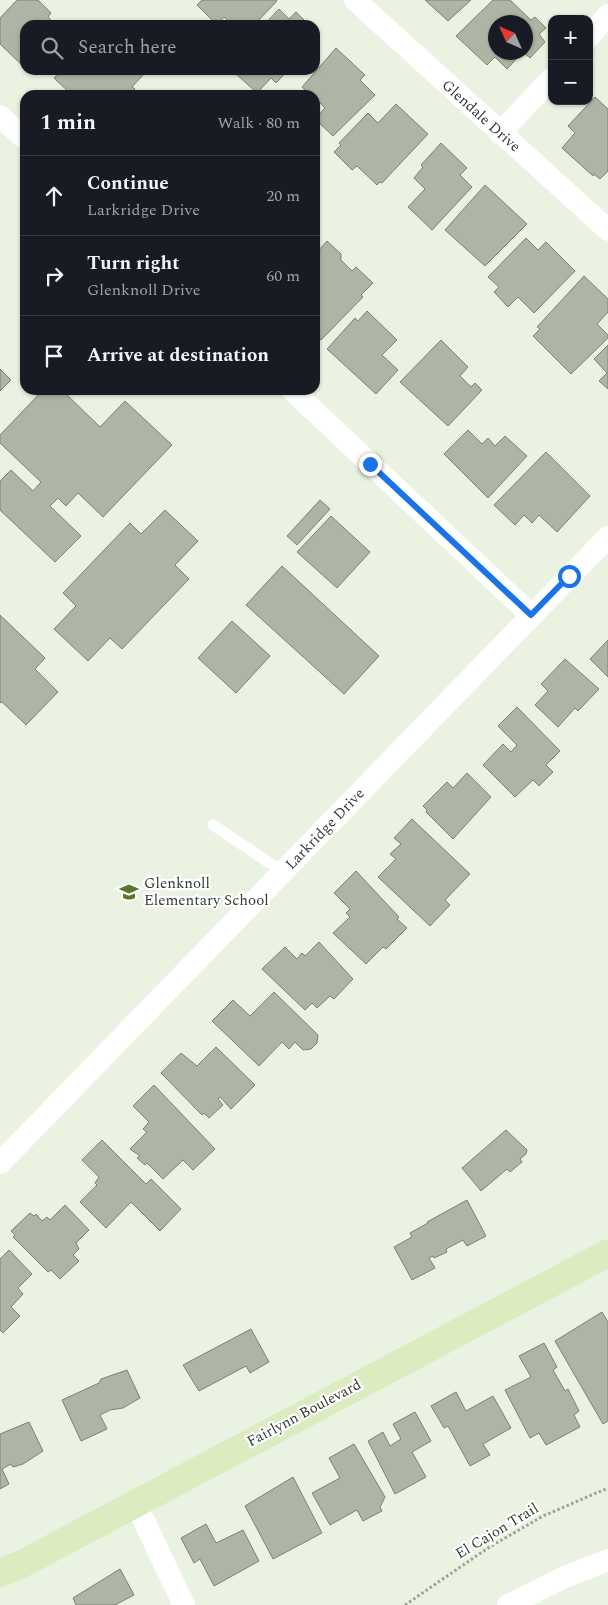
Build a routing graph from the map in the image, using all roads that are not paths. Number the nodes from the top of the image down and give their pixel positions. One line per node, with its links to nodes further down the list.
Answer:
1 (356, 0): 6 (street, Glendale Drive)
2 (608, 15): 3 (street)
3 (593, 32)
4 (548, 82): 6 (street)
5 (0, 116): 7 (street)
6 (500, 133): 8 (street, Glendale Drive)
7 (20, 134)
8 (608, 230)
9 (297, 395): 11 (street)
10 (608, 537): 11 (street, Larkridge Drive)
11 (531, 615): 13 (street, Larkridge Drive)
12 (213, 825): 13 (lane)
13 (283, 872): 14 (street, Larkridge Drive)
14 (0, 1163)
15 (608, 1253): 16 (street, Fairlynn Boulevard)
16 (135, 1502): 18 (street, Fairlynn Boulevard); 19 (street)
17 (608, 1560): 20 (street)
18 (0, 1573)
19 (184, 1605)
20 (508, 1605)

